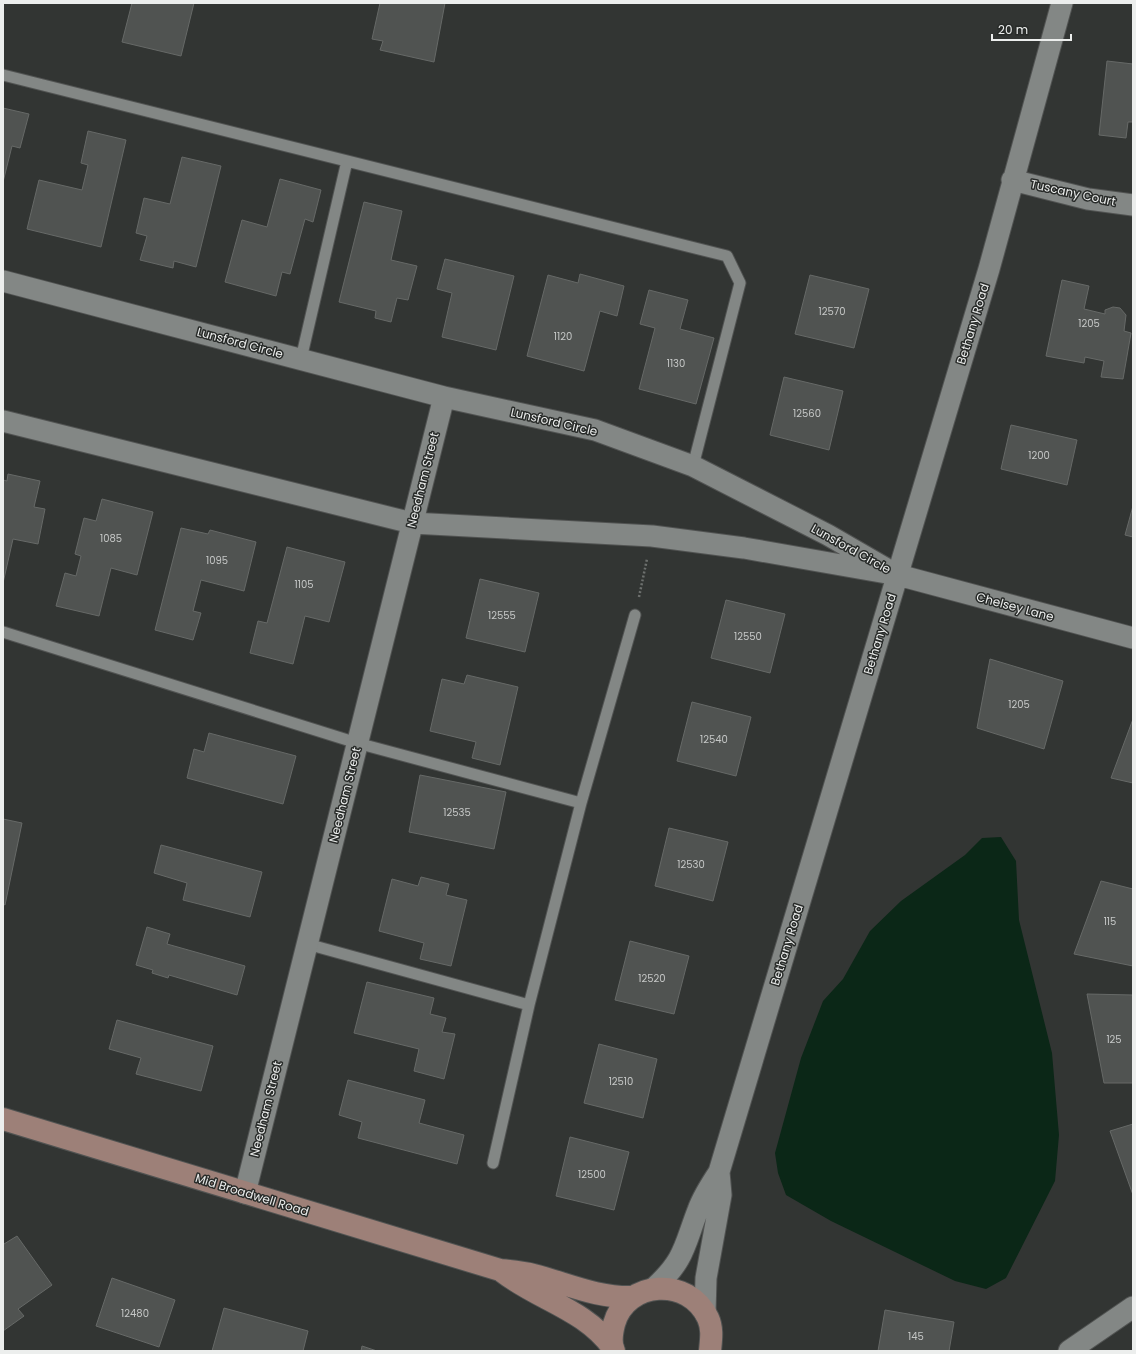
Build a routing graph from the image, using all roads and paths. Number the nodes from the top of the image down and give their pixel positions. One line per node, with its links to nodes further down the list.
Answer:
1 (1062, 3): 4 (street, Bethany Road)
2 (3, 75): 3 (lane)
3 (347, 161): 7 (lane); 10 (lane)
4 (1012, 180): 5 (street, Tuscany Court); 13 (street, Bethany Road)
5 (1133, 205)
6 (3, 281): 7 (street, Lunsford Circle)
7 (301, 359): 8 (street, Lunsford Circle)
8 (444, 397): 10 (street, Lunsford Circle); 11 (street, Needham Street)
9 (3, 421): 11 (street, Lunsford Circle)
10 (693, 466): 13 (street, Lunsford Circle)
11 (412, 523): 12 (street, Lunsford Circle); 17 (street, Needham Street)
12 (652, 536): 13 (street, Lunsford Circle); 14 (path)
13 (898, 575): 16 (street, Chelsey Lane); 23 (street, Bethany Road)
14 (635, 615): 18 (lane)
15 (3, 632): 17 (lane)
16 (1133, 638)
17 (357, 743): 18 (lane); 19 (street, Needham Street)
18 (581, 803): 20 (lane)
19 (307, 944): 20 (lane); 24 (street, Needham Street)
20 (529, 1005): 22 (lane)
21 (3, 1119): 24 (street, Mid Broadwell Road)
22 (493, 1163)
23 (719, 1172): 26 (street, Bethany Road); 29 (street, Bethany Road)
24 (245, 1193): 25 (street, Mid Broadwell Road)
25 (500, 1270): 27 (street, Mid Broadwell Road); 31 (street, Mid Broadwell Road)
26 (654, 1288): 27 (street); 29 (street)
27 (633, 1297): 31 (street)
28 (1133, 1307): 32 (street)
29 (705, 1313): 30 (street)
30 (713, 1348)
31 (613, 1350)
32 (1068, 1351)

